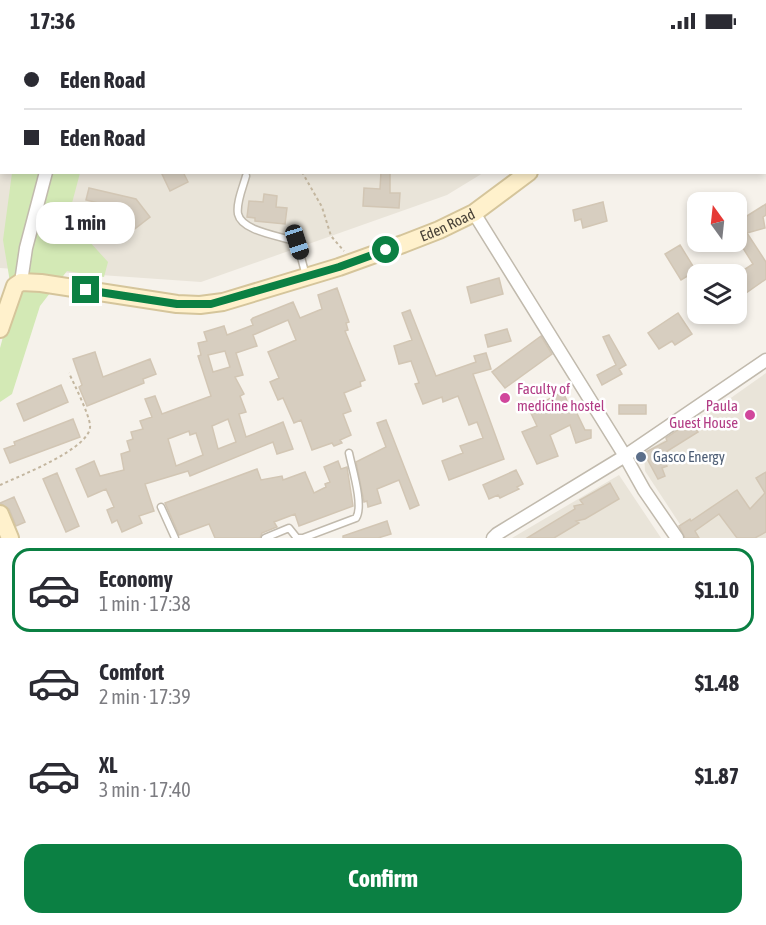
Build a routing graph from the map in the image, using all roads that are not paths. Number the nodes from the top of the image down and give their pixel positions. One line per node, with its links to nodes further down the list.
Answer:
1 (45, 174): 6 (street)
2 (526, 174): 4 (street, Eden Road)
3 (246, 176): 5 (lane)
4 (474, 213): 5 (street, Eden Road); 10 (street)
5 (306, 277): 6 (street, Eden Road)
6 (21, 282): 7 (street)
7 (0, 329)
8 (766, 360): 10 (street)
9 (349, 453): 15 (lane)
10 (625, 456): 16 (street); 17 (street)
11 (161, 507): 14 (lane)
12 (0, 514): 13 (street)
13 (10, 538)
14 (175, 538)
15 (265, 538)
16 (494, 538)
17 (677, 538)

